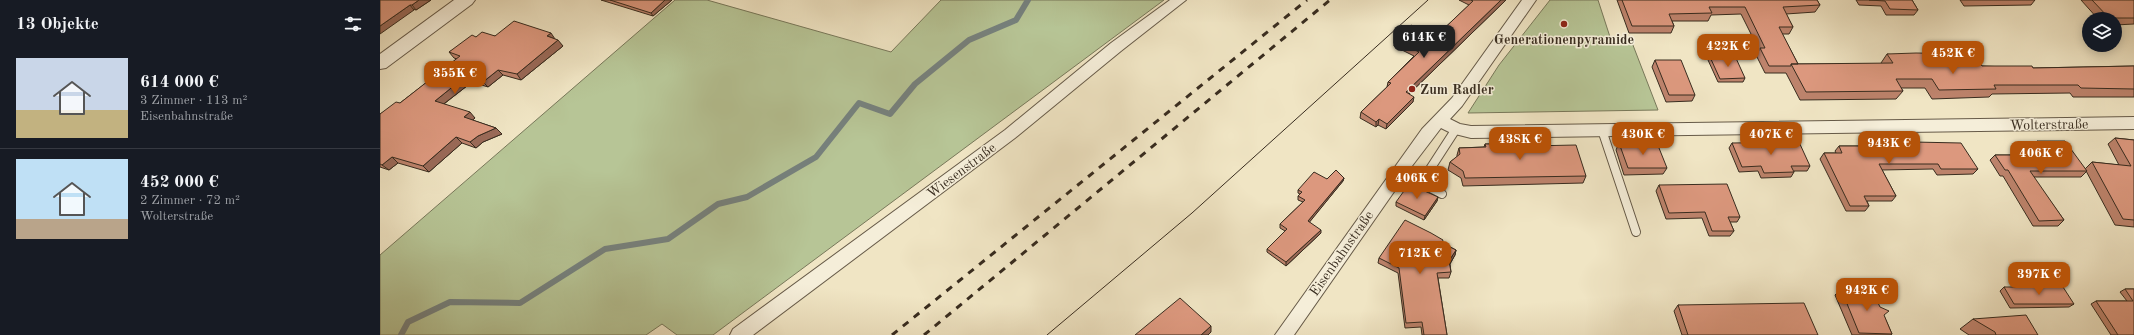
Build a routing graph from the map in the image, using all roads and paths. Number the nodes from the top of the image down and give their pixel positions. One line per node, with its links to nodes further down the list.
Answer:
1 (466, 0): 4 (street)
2 (1179, 0): 13 (street, Wiesenstraße)
3 (1529, 0): 5 (street, Eisenbahnstraße)
4 (380, 63)
5 (1439, 120): 7 (street, Wolterstraße); 9 (street, Eisenbahnstraße)
6 (2134, 122): 8 (street, Wolterstraße)
7 (1456, 129): 8 (street, Wolterstraße); 10 (lane)
8 (1602, 130): 12 (lane)
9 (1399, 172): 10 (lane); 14 (street, Eisenbahnstraße)
10 (1421, 183): 11 (lane)
11 (1442, 194)
12 (1636, 232)
13 (739, 335)
14 (1284, 335)

